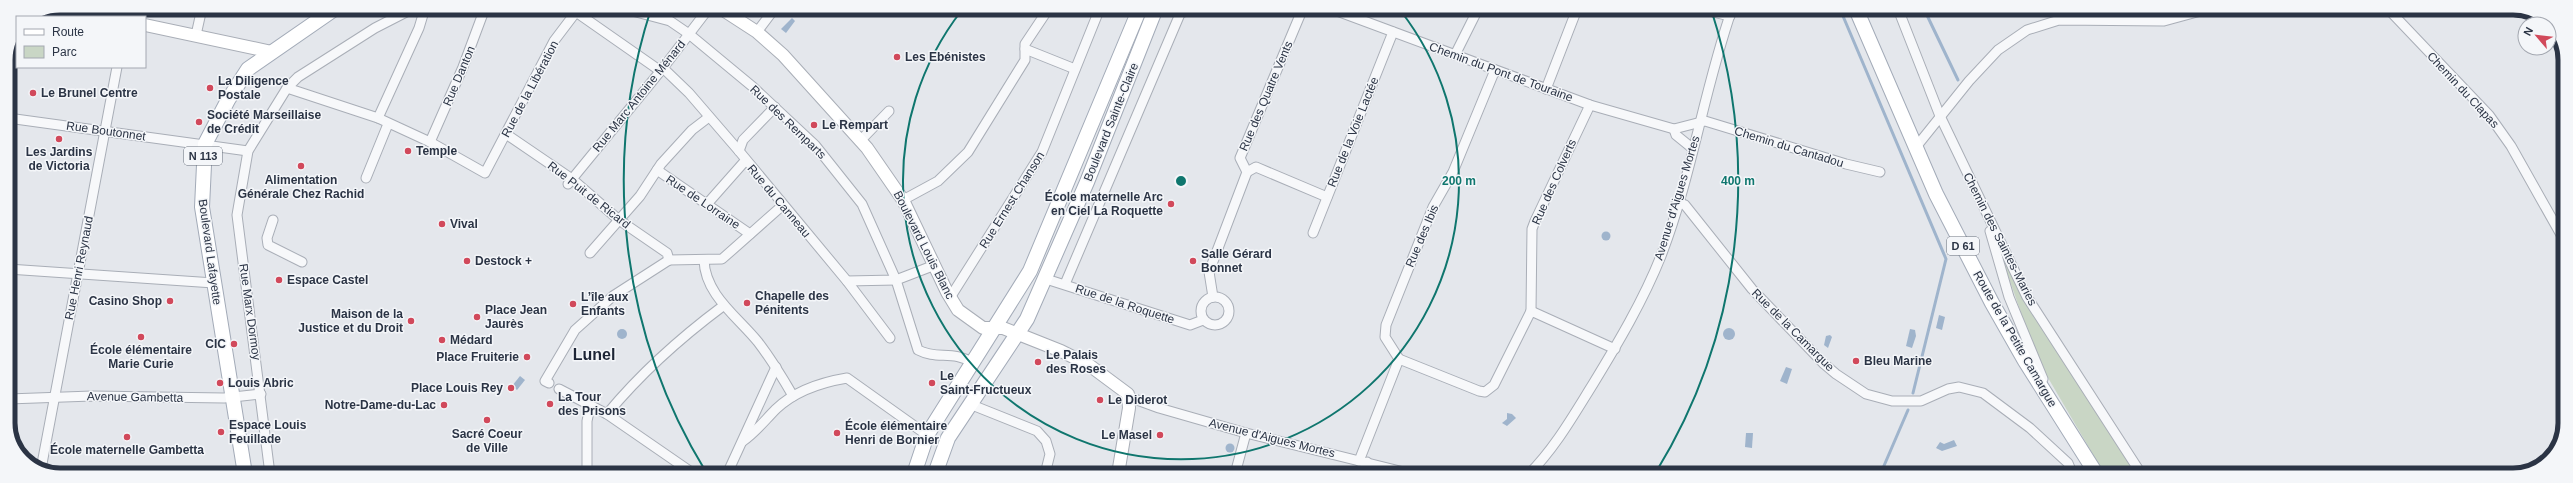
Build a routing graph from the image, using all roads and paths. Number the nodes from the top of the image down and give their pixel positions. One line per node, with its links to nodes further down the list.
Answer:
1 (200, 15): 31 (street)
2 (326, 15): 34 (main road, N 113)
3 (401, 15): 42 (street)
4 (423, 15): 49 (street)
5 (482, 15): 57 (street, Rue Danton)
6 (574, 15): 55 (street, Rue de la Libération)
7 (585, 15): 39 (street, Rue du Canneau)
8 (647, 15): 30 (street, Rue des Remparts)
9 (704, 15): 30 (street, Rue Marc Antoine Ménard)
10 (731, 15): 28 (main road, Boulevard Louis Blanc)
11 (770, 15): 28 (street)
12 (1044, 15): 33 (street)
13 (1097, 15): 40 (street, Rue Ernest Chanson)
14 (1137, 15): 86 (main road, Boulevard Sainte-Claire)
15 (1153, 15): 88 (main road, Boulevard Sainte-Claire)
16 (1180, 15): 92 (street)
17 (1300, 15): 65 (street, Rue des Quatre Vents)
18 (1348, 15): 29 (street, Chemin du Pont de Touraine)
19 (1475, 15): 35 (street)
20 (1575, 15): 43 (street)
21 (1730, 15): 52 (street, Avenue d'Aigues Mortes)
22 (1858, 15): 37 (main road, Route de la Petite Camargue / D 61)
23 (1866, 15): 37 (main road, Route de la Petite Camargue / D 61)
24 (1900, 15): 48 (street, Chemin des Saintes-Maries)
25 (2186, 15): 48 (street)
26 (2394, 15): 77 (street, Chemin du Clapas)
27 (146, 25): 31 (main road)
28 (757, 32): 56 (main road, Boulevard Louis Blanc)
29 (1393, 32): 35 (street, Chemin du Pont de Touraine); 69 (street, Rue de la Voie Lactée)
30 (689, 34): 39 (street, Rue Marc Antoine Ménard); 45 (street, Rue des Remparts)
31 (196, 35): 32 (main road)
32 (249, 49): 34 (main road); 36 (main road)
33 (1025, 49): 40 (street); 70 (street)
34 (272, 52): 36 (main road, Boulevard Lafayette / N 113)
35 (1455, 55): 41 (street, Chemin du Pont de Touraine)
36 (251, 66): 58 (main road, Boulevard Lafayette / N 113)
37 (1882, 67): 59 (main road, Route de la Petite Camargue / D 61)
38 (117, 68): 54 (street, Rue Henri Reynaud)
39 (661, 69): 47 (street, Rue du Canneau); 68 (street, Rue Marc Antoine Ménard)
40 (1075, 69): 93 (street, Rue Ernest Chanson)
41 (1495, 70): 43 (street, Chemin du Pont de Touraine); 102 (street, Rue des Ibis)
42 (288, 88): 49 (street); 61 (street)
43 (1546, 89): 44 (street, Chemin du Pont de Touraine)
44 (1590, 105): 53 (street, Chemin du Pont de Touraine); 96 (street, Rue des Colverts)
45 (775, 107): 62 (street); 89 (street, Rue des Remparts)
46 (889, 111): 56 (street)
47 (709, 116): 62 (street, Rue du Canneau); 64 (street)
48 (1940, 116): 59 (street); 74 (street, Chemin des Saintes-Maries)
49 (378, 118): 51 (street)
50 (15, 119): 54 (street, Rue Boutonnet)
51 (388, 124): 57 (street); 67 (street)
52 (1699, 124): 53 (street, Chemin du Pont de Touraine); 60 (street, Avenue d'Aigues Mortes); 66 (street, Chemin du Cantadou)
53 (1674, 129): 60 (street)
54 (105, 131): 58 (street, Rue Boutonnet); 87 (street, Rue Henri Reynaud)
55 (506, 134): 57 (street, Rue de la Libération); 68 (street, Rue Puit de Ricard)
56 (860, 141): 70 (main road, Boulevard Louis Blanc)
57 (430, 142)
58 (205, 144): 61 (street, Rue Boutonnet); 91 (main road, Boulevard Lafayette / N 113)
59 (1916, 147): 116 (main road, Route de la Petite Camargue / D 61)
60 (1692, 148): 71 (street, Avenue d'Aigues Mortes)
61 (248, 151): 107 (street, Rue Marx Dormoy)
62 (739, 151): 63 (street, Rue du Canneau)
63 (745, 161): 72 (street); 73 (street, Rue du Canneau)
64 (657, 170): 72 (street, Rue de Lorraine); 76 (street)
65 (1247, 172): 69 (street, Rue de la Voie Lactée); 94 (street)
66 (1880, 172)
67 (366, 178)
68 (570, 181): 76 (street, Rue Puit de Ricard)
69 (1327, 197): 78 (street)
70 (903, 200): 84 (main road, Boulevard Louis Blanc)
71 (1677, 202): 101 (street, Avenue d'Aigues Mortes); 135 (street, Rue de la Camargue)
72 (707, 204): 79 (street, Rue de Lorraine)
73 (783, 205): 79 (street); 90 (street, Rue du Canneau)
74 (1984, 210): 116 (street); 137 (street, Chemin des Saintes-Maries)
75 (273, 220): 83 (street)
76 (619, 220): 80 (street); 81 (street, Rue Puit de Ricard)
77 (2558, 230)
78 (1313, 233)
79 (750, 234): 82 (street)
80 (590, 254)
81 (669, 260): 82 (street); 105 (street)
82 (704, 260): 95 (street)
83 (302, 262)
84 (935, 265): 89 (street); 93 (main road, Boulevard Louis Blanc)
85 (15, 270): 87 (street)
86 (1030, 271): 88 (main road); 98 (main road, Boulevard Sainte-Claire)
87 (78, 274): 91 (street); 108 (street, Rue Henri Reynaud)
88 (1046, 279): 92 (street, Rue de la Roquette); 99 (main road, Boulevard Sainte-Claire)
89 (896, 280): 90 (street); 103 (street, Rue des Remparts)
90 (847, 281): 100 (street, Rue du Canneau)
91 (214, 283): 111 (main road, Boulevard Lafayette / N 113)
92 (1065, 284): 97 (street, Rue de la Roquette)
93 (949, 296): 98 (main road, Boulevard Louis Blanc)
94 (1213, 297): 97 (street); 97 (street)
95 (723, 306): 104 (street); 115 (street)
96 (1531, 311): 101 (street); 102 (street)
97 (1203, 320)
98 (996, 327): 99 (main road, Boulevard Louis Blanc); 103 (main road, Boulevard Sainte-Claire)
99 (1019, 334): 110 (main road, Boulevard Louis Blanc); 113 (main road, Boulevard Sainte-Claire)
100 (890, 338)
101 (1615, 349): 134 (street, Avenue d'Aigues Mortes)
102 (1399, 359): 120 (street)
103 (973, 363): 118 (main road, Boulevard Sainte-Claire)
104 (776, 367): 109 (street); 119 (street)
105 (547, 382)
106 (559, 389): 114 (street)
107 (261, 394): 111 (street, Avenue Gambetta); 123 (street, Rue Marx Dormoy)
108 (55, 396): 111 (street, Avenue Gambetta); 112 (street, Avenue Gambetta); 121 (street, Rue Henri Reynaud)
109 (792, 396): 118 (street); 119 (street)
110 (1129, 397): 117 (street, Avenue d'Aigues Mortes); 130 (main road)
111 (232, 398): 122 (main road, Boulevard Lafayette / N 113)
112 (15, 399)
113 (972, 405): 128 (main road, Boulevard Sainte-Claire); 129 (street)
114 (590, 407): 115 (street); 124 (street)
115 (607, 414): 125 (street)
116 (2060, 417): 136 (main road, Route de la Petite Camargue / D 61)
117 (1246, 432): 120 (street, Avenue d'Aigues Mortes); 131 (street)
118 (927, 435): 127 (main road, Boulevard Sainte-Claire)
119 (743, 441): 126 (street)
120 (1363, 462): 132 (street); 133 (street, Avenue d'Aigues Mortes)
121 (42, 464)
122 (243, 468)
123 (269, 468)
124 (587, 468)
125 (685, 468)
126 (731, 468)
127 (916, 468)
128 (937, 468)
129 (1046, 468)
130 (1119, 468)
131 (1236, 468)
132 (1362, 468)
133 (1387, 468)
134 (1535, 468)
135 (2070, 468)
136 (2093, 468)
137 (2137, 468)

